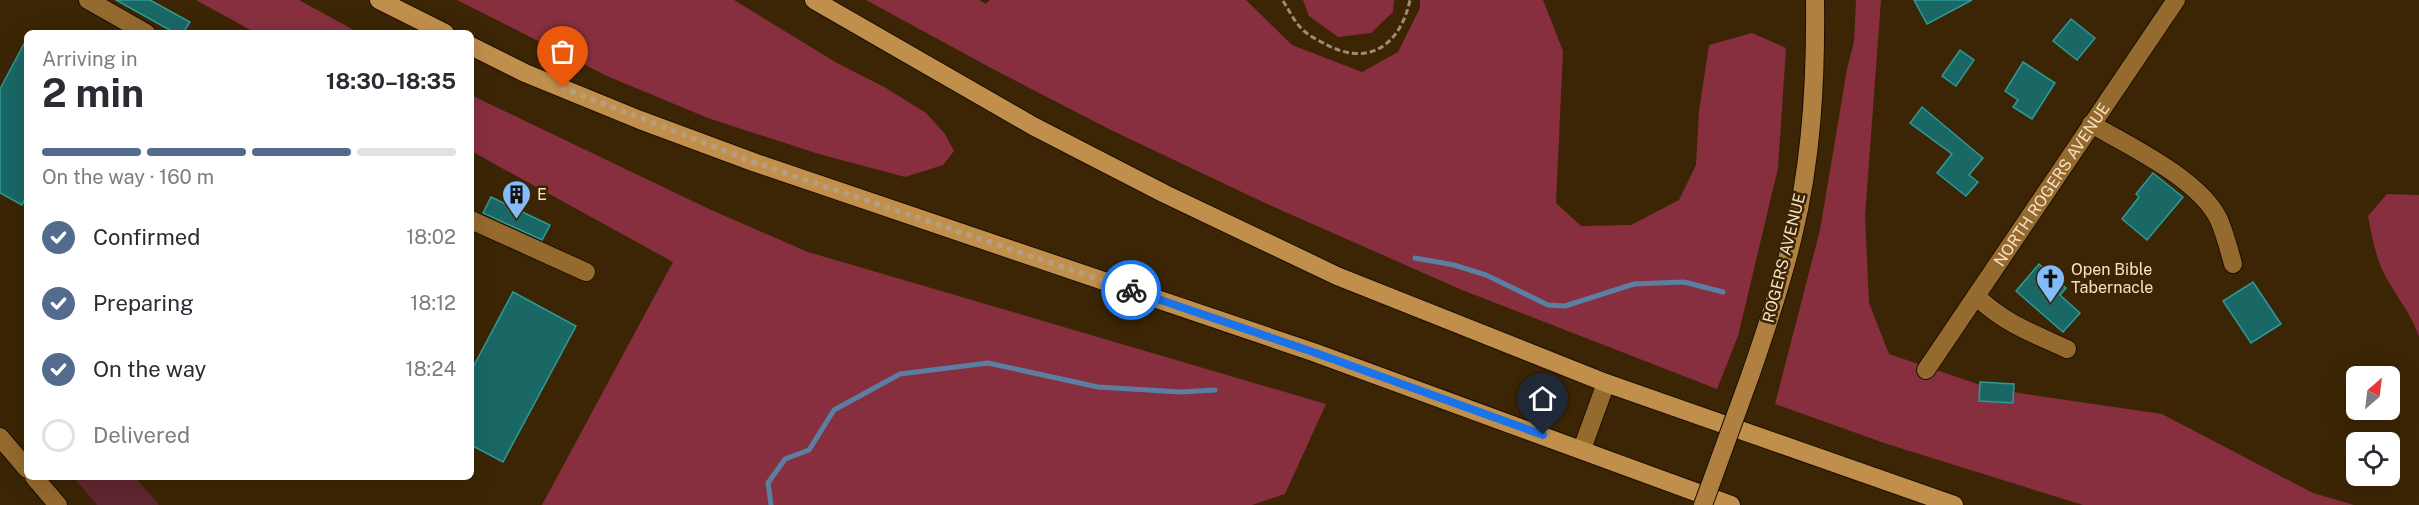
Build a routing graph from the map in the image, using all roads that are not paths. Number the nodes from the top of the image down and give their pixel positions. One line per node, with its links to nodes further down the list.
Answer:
1 (88, 0): 6 (street)
2 (379, 0): 7 (highway)
3 (814, 0): 16 (highway)
4 (1815, 0): 22 (main road, ROGERS AVENUE, bridge)
5 (2176, 0): 9 (street, NORTH ROGERS AVENUE)
6 (141, 30)
7 (439, 30)
8 (474, 48): 18 (highway)
9 (2091, 124): 11 (street); 13 (street, NORTH ROGERS AVENUE)
10 (474, 221): 12 (street)
11 (2233, 264)
12 (586, 272)
13 (1976, 296): 14 (street); 15 (street, NORTH ROGERS AVENUE)
14 (2067, 349)
15 (1926, 370)
16 (1606, 383): 18 (street); 24 (highway)
17 (0, 437): 19 (street)
18 (1582, 450): 23 (highway)
19 (24, 465)
20 (37, 480): 21 (street)
21 (58, 505)
22 (1703, 505)
23 (1731, 505)
24 (1954, 505)

